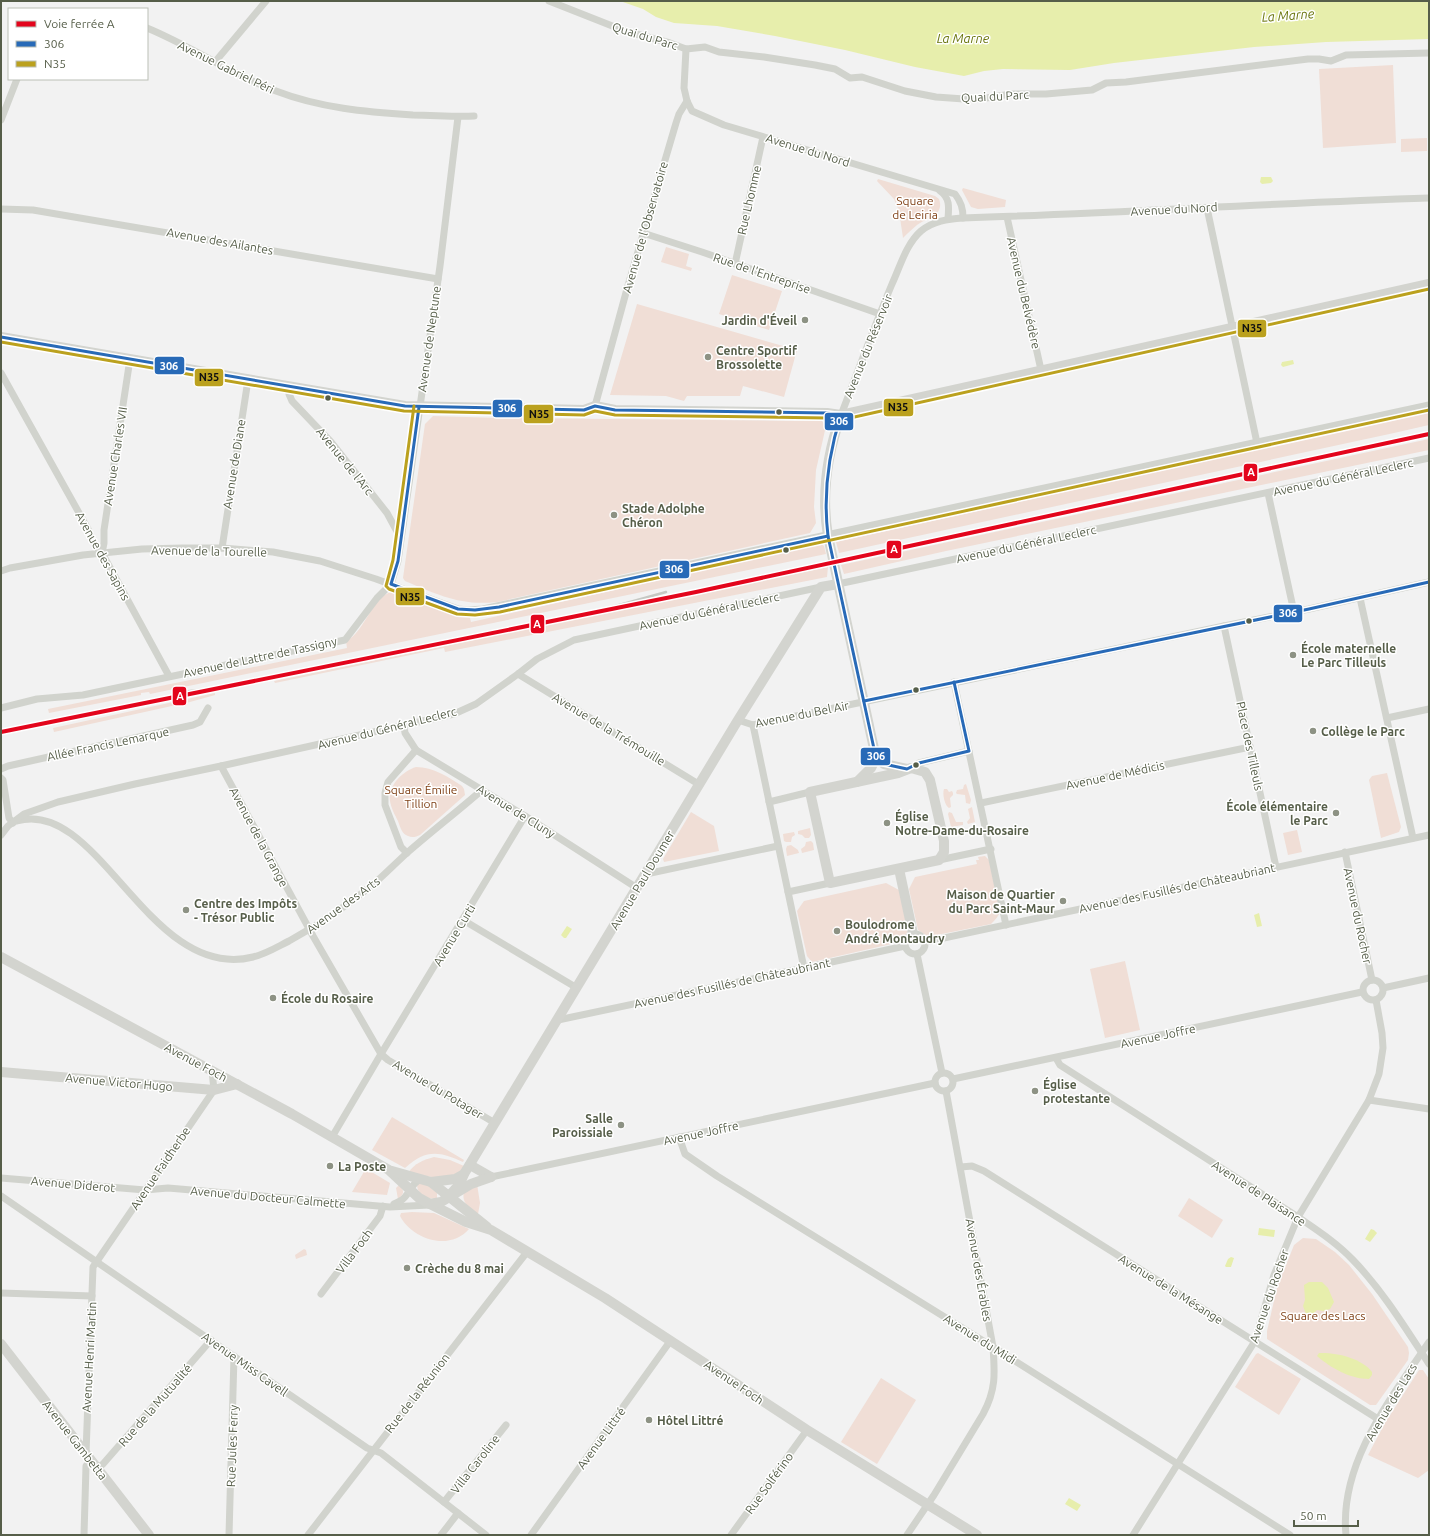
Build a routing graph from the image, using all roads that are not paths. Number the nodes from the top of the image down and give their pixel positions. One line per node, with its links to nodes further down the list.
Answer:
1 (266, 1): 6 (street)
2 (549, 1): 4 (street, Quai du Parc)
3 (148, 28): 6 (street, Avenue Gabriel Péri)
4 (686, 49): 5 (street, Quai du Parc); 8 (street)
5 (1429, 53)
6 (215, 62): 10 (street, Avenue Gabriel Péri)
7 (17, 80): 11 (street)
8 (688, 101): 12 (street, Avenue du Nord); 20 (street, Avenue de l'Observatoire)
9 (474, 116): 10 (street, Avenue Gabriel Péri)
10 (458, 117): 22 (street, Avenue de Neptune)
11 (1, 120)
12 (763, 137): 13 (street, Avenue du Nord); 21 (street, Rue Lhomme)
13 (937, 188): 18 (street, Avenue du Nord); 19 (street)
14 (1429, 198): 15 (street, Avenue du Nord)
15 (1207, 208): 17 (street, Avenue du Nord); 25 (street)
16 (1, 210): 22 (street, Avenue des Ailantes)
17 (1007, 217): 18 (street, Avenue du Nord); 28 (street, Avenue du Belvédère)
18 (964, 218): 19 (street, Avenue du Réservoir)
19 (948, 219): 24 (street, Avenue du Réservoir)
20 (643, 233): 21 (street, Rue de l'Entreprise); 33 (street, Avenue de l'Observatoire)
21 (735, 264): 24 (street, Rue de l'Entreprise)
22 (438, 279): 34 (street, Avenue de Neptune)
23 (1429, 284): 25 (street)
24 (880, 314): 35 (street, Avenue du Réservoir)
25 (1232, 328): 28 (street); 36 (street)
26 (1, 337): 27 (street)
27 (130, 359): 30 (street); 39 (street, Avenue Charles VII)
28 (1041, 370): 35 (street)
29 (1, 374): 40 (street, Avenue des Sapins)
30 (248, 380): 31 (street); 43 (street, Avenue de Diane)
31 (289, 387): 34 (street); 42 (street, Avenue de l'Arc)
32 (1429, 405): 36 (street)
33 (595, 406): 34 (street); 35 (street)
34 (419, 407): 42 (street, Avenue de Neptune)
35 (841, 415): 41 (street, Avenue du Réservoir)
36 (1257, 443): 41 (street)
37 (1429, 458): 38 (street, Avenue du Général Leclerc)
38 (1268, 493): 48 (street, Avenue du Général Leclerc); 51 (street)
39 (104, 530): 40 (street); 44 (street, Avenue Charles VII)
40 (91, 535): 44 (street, Avenue des Sapins)
41 (828, 536): 47 (street); 48 (street, Avenue du Réservoir)
42 (401, 537): 47 (street, Avenue de Neptune)
43 (222, 548): 44 (street, Avenue de la Tourelle); 47 (street, Avenue de la Tourelle)
44 (102, 552): 45 (street, Avenue de la Tourelle); 54 (street, Avenue des Sapins)
45 (1, 572)
46 (1429, 582): 50 (street, Avenue du Bel Air)
47 (391, 584): 54 (street, Avenue de Lattre de Tassigny)
48 (838, 584): 49 (street, Avenue du Général Leclerc); 56 (street, Avenue du Réservoir)
49 (821, 588): 53 (street, Avenue du Général Leclerc); 61 (street, Avenue Paul Doumer)
50 (1360, 598): 51 (street, Avenue du Bel Air); 60 (street)
51 (1294, 612): 52 (street, Avenue du Bel Air)
52 (1224, 626): 55 (street, Avenue du Bel Air); 64 (street, Place des Tilleuls)
53 (518, 674): 63 (street, Avenue du Général Leclerc); 73 (street, Avenue de la Trémouille)
54 (169, 676): 57 (street, Avenue de Lattre de Tassigny)
55 (954, 682): 56 (street, Avenue du Bel Air); 66 (street)
56 (864, 702): 62 (street, Avenue du Bel Air); 67 (street, Avenue du Réservoir)
57 (1, 708)
58 (208, 708): 70 (street, Allée Francis Lemarque)
59 (1429, 709): 60 (street)
60 (1387, 718): 84 (street)
61 (738, 720): 62 (street, Avenue du Bel Air); 73 (street, Avenue Paul Doumer)
62 (753, 725): 76 (street)
63 (404, 726): 65 (street, Avenue de Cluny); 68 (street, Avenue du Général Leclerc)
64 (1250, 747): 77 (street, Avenue de Médicis); 90 (street, Place des Tilleuls)
65 (416, 750): 74 (street, Avenue de Cluny); 88 (street)
66 (969, 751): 69 (street); 77 (street)
67 (876, 758): 69 (street); 72 (street)
68 (221, 766): 78 (street, Avenue du Général Leclerc); 98 (street, Avenue de la Grange)
69 (909, 768): 72 (street); 89 (street)
70 (1, 769)
71 (2, 779): 80 (street)
72 (856, 783): 75 (street)
73 (700, 785): 92 (street, Avenue Paul Doumer)
74 (482, 790): 79 (street, Avenue de Cluny); 88 (street, Avenue des Arts)
75 (810, 792): 76 (street); 93 (street)
76 (769, 802): 85 (street)
77 (980, 803): 86 (street)
78 (48, 806): 80 (street, Avenue du Général Leclerc); 81 (street)
79 (525, 816): 94 (street, Avenue de Cluny); 96 (street, Avenue Curti)
80 (13, 822): 81 (street, Avenue des Arts); 83 (street, Avenue du Général Leclerc)
81 (53, 824): 98 (street, Avenue des Arts)
82 (1429, 834): 84 (street, Avenue des Fusillés de Châteaubriant)
83 (1, 835)
84 (1413, 838): 87 (street, Avenue des Fusillés de Châteaubriant)
85 (778, 846): 92 (street); 95 (street)
86 (990, 849): 89 (street); 97 (street)
87 (1345, 852): 90 (street, Avenue des Fusillés de Châteaubriant); 106 (street, Avenue du Rocher)
88 (407, 853): 98 (street, Avenue des Arts)
89 (939, 860): 91 (street)
90 (1276, 867): 97 (street, Avenue des Fusillés de Châteaubriant)
91 (899, 869): 93 (street); 99 (street)
92 (646, 874): 94 (street, Avenue Paul Doumer)
93 (830, 883): 95 (street)
94 (637, 888): 107 (street, Avenue Paul Doumer)
95 (788, 892): 104 (street)
96 (463, 920): 107 (street); 112 (street, Avenue Curti)
97 (1006, 925): 100 (street, Avenue des Fusillés de Châteaubriant)
98 (310, 930): 112 (street, Avenue de la Grange)
99 (913, 934): 100 (street); 101 (street)
100 (925, 942): 102 (street)
101 (905, 946): 102 (street); 104 (street, Avenue des Fusillés de Châteaubriant)
102 (917, 954): 116 (street)
103 (1, 957): 114 (street, Avenue Foch)
104 (804, 968): 111 (street, Avenue des Fusillés de Châteaubriant)
105 (1429, 978): 108 (street)
106 (1372, 980): 108 (street); 109 (street)
107 (577, 988): 111 (street, Avenue Paul Doumer)
108 (1383, 988): 110 (street)
109 (1362, 992): 110 (street); 113 (street, Avenue Joffre)
110 (1376, 1000): 122 (street, Avenue du Rocher)
111 (558, 1020): 124 (street, Avenue Paul Doumer)
112 (381, 1054): 124 (street, Avenue du Potager); 125 (street, Avenue Curti)
113 (1056, 1058): 117 (street, Avenue Joffre); 140 (street, Avenue de Plaisance)
114 (212, 1071): 119 (street, Avenue Foch); 120 (street)
115 (1, 1072): 120 (street, Avenue Victor Hugo)
116 (942, 1073): 117 (street); 118 (street)
117 (953, 1079): 121 (street)
118 (935, 1083): 121 (street); 126 (street, Avenue Joffre)
119 (237, 1084): 120 (street, Avenue Victor Hugo); 125 (street, Avenue Foch)
120 (214, 1090): 135 (street, Avenue Faidherbe)
121 (946, 1091): 127 (street, Avenue des Érables)
122 (1369, 1100): 123 (street); 140 (street, Avenue du Rocher)
123 (1429, 1109)
124 (495, 1123): 128 (street, Avenue Paul Doumer)
125 (332, 1137): 129 (street, Avenue Foch)
126 (678, 1137): 130 (street, Avenue Joffre); 152 (street, Avenue du Midi)
127 (961, 1167): 149 (street, Avenue de la Mésange); 152 (street, Avenue des Érables)
128 (467, 1169): 130 (street); 133 (street); 137 (street, Avenue Paul Doumer)
129 (388, 1170): 132 (street, Avenue Foch); 134 (street, Avenue Foch)
130 (492, 1177): 137 (street)
131 (1, 1178): 135 (street, Avenue Diderot)
132 (420, 1179): 133 (street, Avenue Foch); 134 (street)
133 (431, 1182): 137 (street, Avenue Foch)
134 (410, 1189): 138 (street, Avenue Foch); 139 (street)
135 (146, 1190): 139 (street, Avenue du Docteur Calmette); 143 (street, Avenue Faidherbe)
136 (1, 1196): 143 (street, Avenue Miss Cavell)
137 (449, 1196): 138 (street); 141 (street, Avenue Foch)
138 (430, 1204): 139 (street, Avenue du Docteur Calmette); 141 (street, Avenue Foch)
139 (387, 1206): 145 (street, Villa Foch)
140 (1298, 1216): 149 (street, Avenue du Rocher); 153 (street, Avenue de Plaisance)
141 (491, 1230): 142 (street, Avenue Foch)
142 (527, 1252): 148 (street, Avenue Foch); 159 (street, Rue de la Réunion)
143 (96, 1261): 146 (street, Avenue Henri Martin); 147 (street, Avenue Miss Cavell)
144 (1, 1294): 146 (street)
145 (321, 1294)
146 (92, 1296): 160 (street, Avenue Henri Martin)
147 (211, 1340): 154 (street, Avenue Miss Cavell); 162 (street, Rue de la Mutualité)
148 (671, 1340): 158 (street, Avenue Foch); 172 (street, Avenue Littré)
149 (1255, 1341): 156 (street, Avenue de la Mésange); 161 (street, Avenue du Rocher)
150 (1429, 1342): 153 (street, Avenue des Lacs)
151 (1, 1344): 160 (street, Avenue Gambetta)
152 (993, 1347): 161 (street, Avenue du Midi); 164 (street, Avenue des Érables)
153 (1422, 1353): 155 (street, Avenue de Plaisance); 156 (street, Avenue des Lacs)
154 (234, 1356): 159 (street, Avenue Miss Cavell); 168 (street, Rue Jules Ferry)
155 (1429, 1364)
156 (1378, 1419): 178 (street, Avenue des Lacs)
157 (506, 1425): 163 (street, Villa Caroline)
158 (806, 1430): 164 (street, Avenue Foch); 173 (street, Rue Solférino)
159 (373, 1450): 163 (street, Avenue Miss Cavell); 169 (street, Rue de la Réunion)
160 (88, 1457): 162 (street, Avenue Gambetta); 166 (street, Avenue Henri Martin)
161 (1178, 1463): 176 (street, Avenue du Rocher); 177 (street, Avenue du Midi)
162 (98, 1468): 167 (street, Avenue Gambetta)
163 (444, 1502): 165 (street, Avenue Miss Cavell)
164 (927, 1505): 174 (street, Avenue des Érables); 175 (street, Avenue Foch)
165 (458, 1514): 170 (street); 171 (street, Avenue Miss Cavell)
166 (84, 1535)
167 (149, 1535)
168 (229, 1535)
169 (308, 1535)
170 (441, 1535)
171 (486, 1535)
172 (531, 1535)
173 (731, 1535)
174 (906, 1535)
175 (977, 1535)
176 (1133, 1535)
177 (1290, 1535)
178 (1346, 1535)

